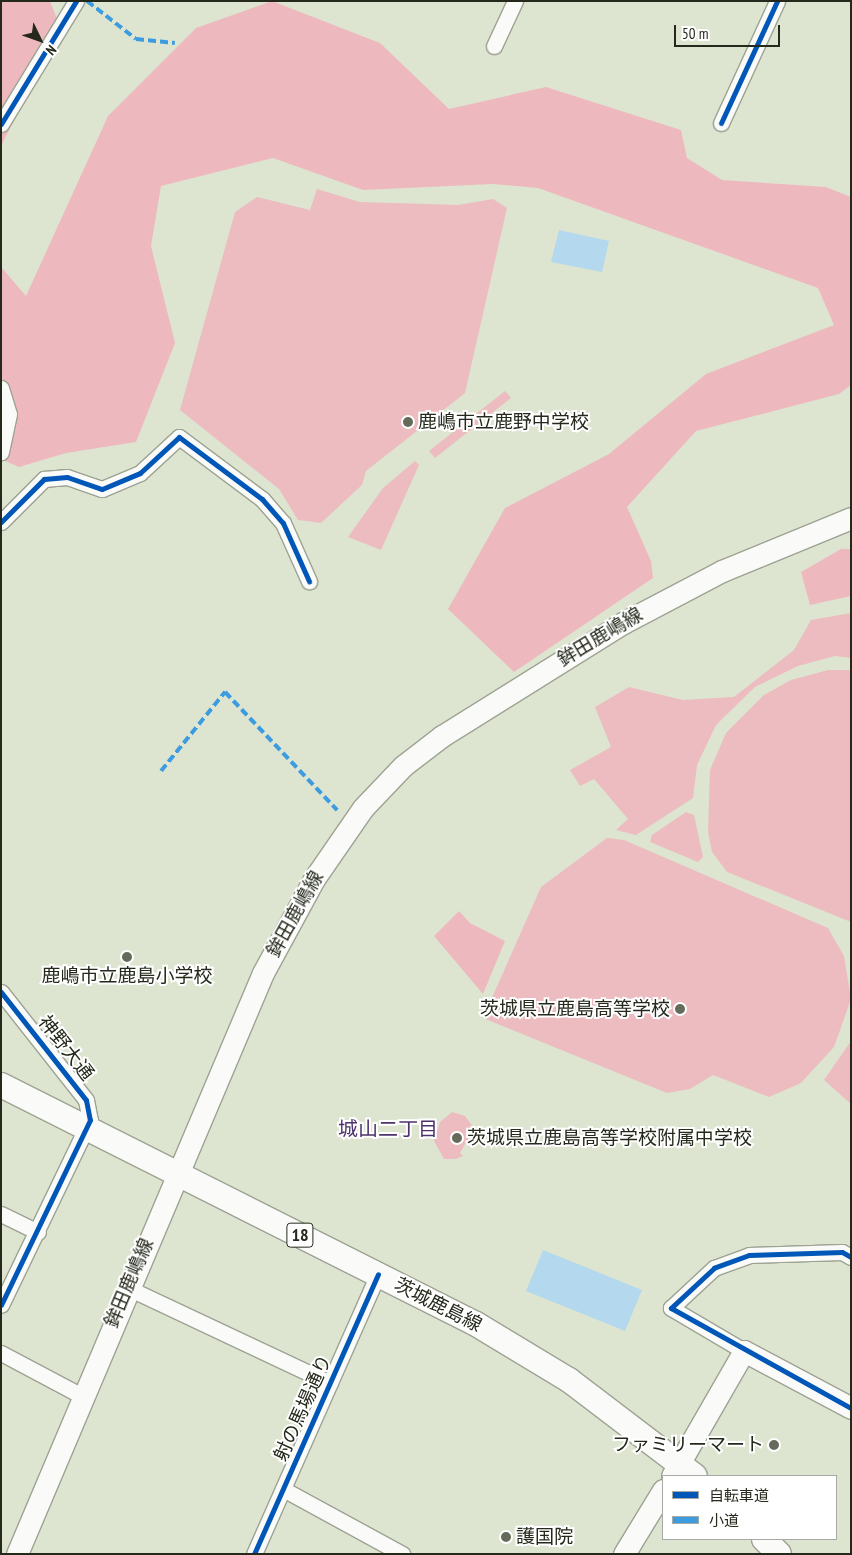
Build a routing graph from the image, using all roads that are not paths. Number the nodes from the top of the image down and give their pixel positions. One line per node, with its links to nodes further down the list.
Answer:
1 (76, 1): 6 (street)
2 (515, 1): 4 (street)
3 (777, 1): 5 (street)
4 (494, 46)
5 (721, 123)
6 (1, 124)
7 (1, 388): 8 (street)
8 (1, 452)
9 (851, 518): 15 (main road, 鉾田鹿嶋線)
10 (1, 522): 11 (street)
11 (309, 581)
12 (1, 992): 14 (street, 神野大通)
13 (1, 1085): 14 (main road, 茨城鹿島線 / 18)
14 (89, 1129): 15 (main road, 茨城鹿島線 / 18); 17 (street)
15 (175, 1173): 19 (main road, 茨城鹿島線 / 18); 20 (main road, 鉾田鹿嶋線)
16 (1, 1214): 17 (street)
17 (38, 1232): 21 (street)
18 (851, 1257): 22 (street)
19 (378, 1274): 24 (street, 射の馬場通り); 27 (main road, 茨城鹿島線 / 18)
20 (128, 1288): 24 (street); 25 (main road, 鉾田鹿嶋線)
21 (1, 1305)
22 (744, 1352): 26 (main road); 27 (main road)
23 (1, 1353): 25 (street)
24 (330, 1383): 28 (street, 射の馬場通り)
25 (82, 1396): 31 (main road, 鉾田鹿嶋線)
26 (851, 1408)
27 (682, 1472)
28 (283, 1489): 32 (street, 射の馬場通り); 33 (street)
29 (662, 1492): 34 (main road)
30 (765, 1540): 35 (main road)
31 (17, 1554)
32 (254, 1554)
33 (402, 1554)
34 (624, 1554)
35 (779, 1554)

